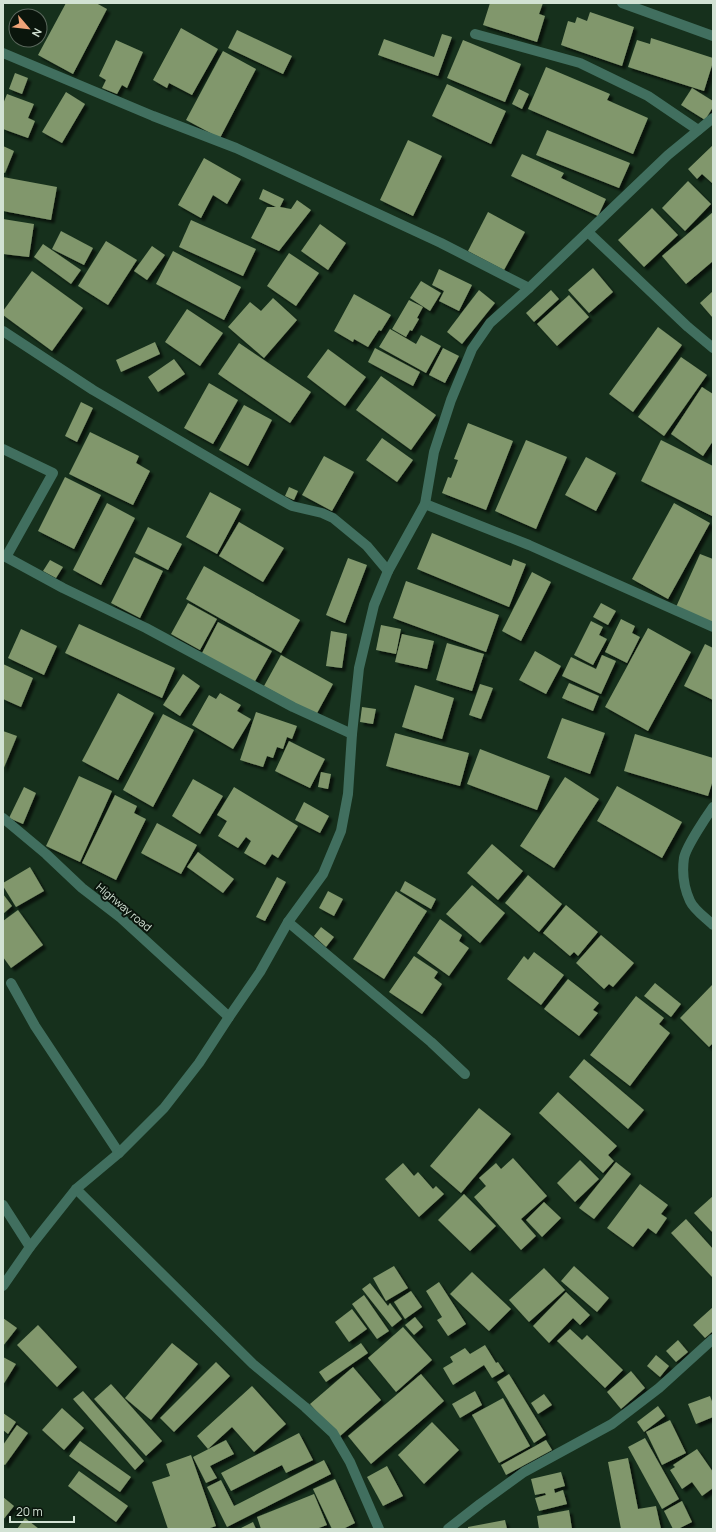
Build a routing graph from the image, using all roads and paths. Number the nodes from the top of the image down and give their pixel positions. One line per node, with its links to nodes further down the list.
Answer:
1 (622, 3): 3 (street)
2 (475, 34): 6 (street)
3 (713, 36)
4 (3, 54): 8 (street)
5 (713, 118): 6 (street)
6 (698, 130): 7 (street)
7 (588, 232): 8 (street); 10 (street)
8 (529, 288): 12 (street)
9 (3, 331): 13 (street)
10 (713, 348)
11 (3, 449): 15 (street)
12 (425, 504): 13 (street); 14 (street)
13 (388, 571): 15 (street)
14 (713, 627)
15 (352, 734): 18 (street)
16 (713, 807): 19 (street)
17 (3, 818): 21 (street, Highway road)
18 (288, 922): 21 (street); 22 (street)
19 (713, 925)
20 (11, 983): 23 (street)
21 (229, 1017): 23 (street)
22 (465, 1074)
23 (119, 1154): 24 (street)
24 (76, 1189): 26 (street); 29 (street)
25 (3, 1205): 26 (street)
26 (30, 1247): 27 (street)
27 (3, 1286)
28 (713, 1339): 30 (street)
29 (378, 1529)
30 (448, 1529)

